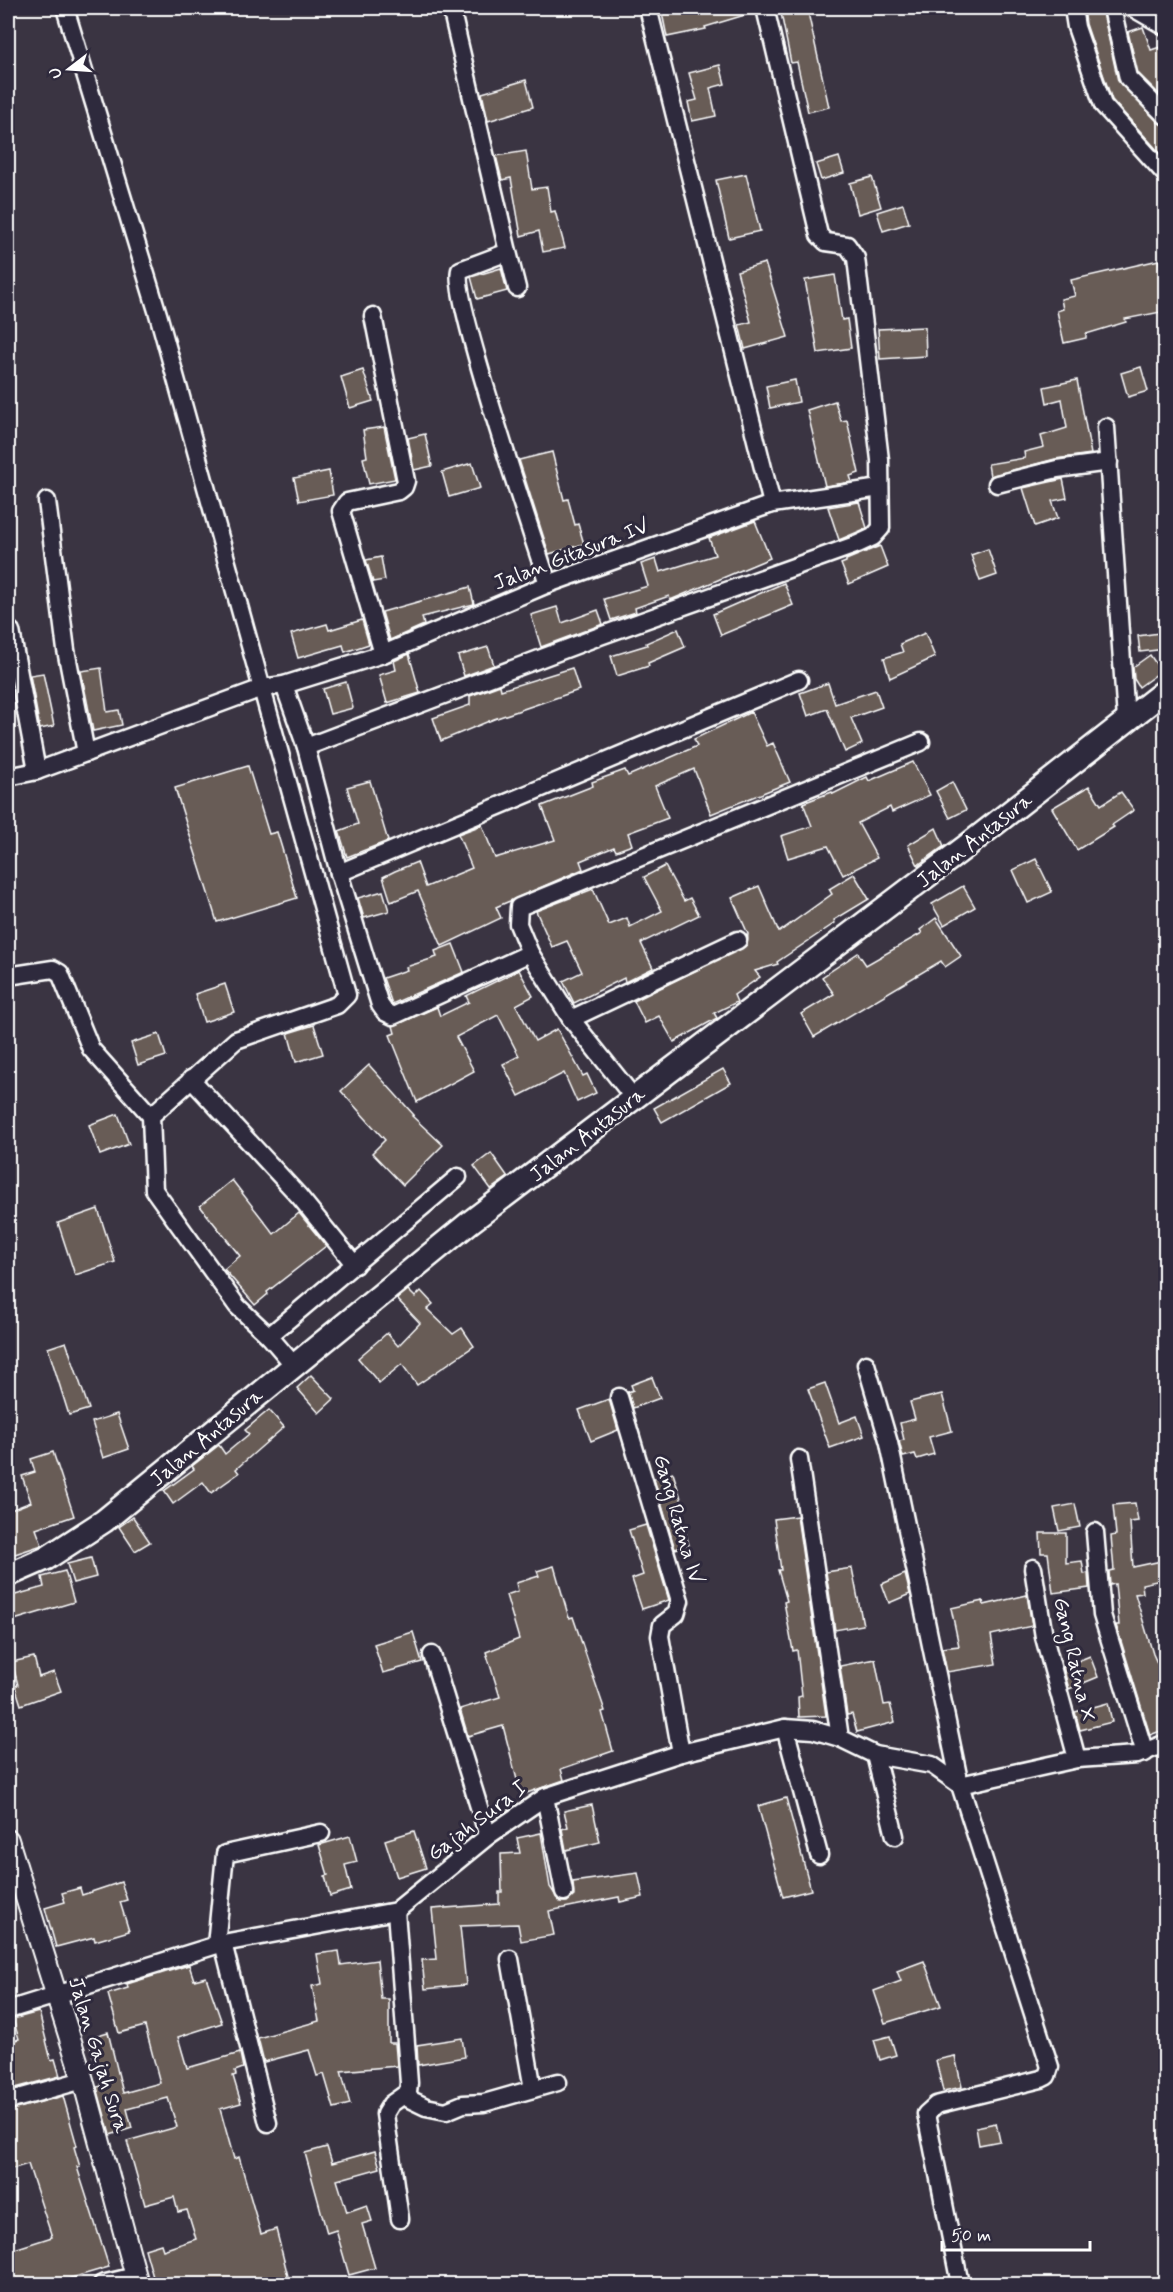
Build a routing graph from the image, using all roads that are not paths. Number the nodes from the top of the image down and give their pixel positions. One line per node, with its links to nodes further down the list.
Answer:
1 (65, 8): 25 (street)
2 (451, 8): 11 (street)
3 (648, 8): 19 (street)
4 (765, 8): 17 (street)
5 (1073, 8): 10 (street)
6 (1112, 8): 9 (street)
7 (1133, 8): 8 (street)
8 (1166, 27)
9 (1166, 116)
10 (1166, 175)
11 (508, 252): 12 (street); 20 (street)
12 (517, 288)
13 (373, 316): 22 (street)
14 (1106, 427): 15 (street)
15 (1109, 462): 16 (street); 27 (street)
16 (997, 484)
17 (880, 488): 19 (street, Jalan Gitasura IV); 29 (street)
18 (47, 501): 30 (street)
19 (772, 504): 20 (street, Jalan Gitasura IV)
20 (548, 584): 22 (street, Jalan Gitasura IV)
21 (11, 631): 31 (street)
22 (383, 654): 24 (street, Jalan Gitasura IV)
23 (799, 680): 33 (street)
24 (284, 685): 25 (street, Jalan Gitasura IV); 29 (street)
25 (262, 688): 30 (street, Jalan Gitasura IV); 38 (street)
26 (1166, 690): 27 (main road, Jalan Antasura)
27 (1126, 720): 39 (main road, Jalan Antasura)
28 (921, 742): 35 (street)
29 (306, 747): 33 (street)
30 (86, 753): 31 (street, Jalan Gitasura IV)
31 (37, 771): 32 (street, Jalan Gitasura IV)
32 (8, 777)
33 (339, 873): 35 (street)
34 (738, 940): 37 (street)
35 (530, 953): 37 (street)
36 (8, 976): 40 (street)
37 (571, 1019): 39 (street)
38 (191, 1079): 40 (street); 42 (street)
39 (634, 1098): 44 (main road, Jalan Antasura)
40 (150, 1116): 43 (street)
41 (458, 1177): 42 (street)
42 (355, 1265): 43 (street)
43 (269, 1336): 44 (street)
44 (293, 1364): 50 (main road, Jalan Antasura)
45 (866, 1364): 59 (street)
46 (619, 1397): 55 (street, Gang Ratna IV)
47 (799, 1459): 53 (street)
48 (1095, 1532): 56 (street)
49 (1033, 1568): 58 (street, Gang Ratna X)
50 (8, 1575)
51 (432, 1655): 62 (street)
52 (785, 1728): 53 (street, Gajah Sura I); 55 (street, Gajah Sura I); 65 (street)
53 (840, 1738): 57 (street, Gajah Sura I)
54 (1166, 1743): 56 (street)
55 (681, 1753): 60 (street, Gajah Sura I)
56 (1145, 1753): 58 (street)
57 (875, 1755): 59 (street, Gajah Sura I); 63 (street)
58 (1077, 1759): 59 (street)
59 (960, 1785): 81 (street)
60 (545, 1797): 62 (street, Gajah Sura I); 66 (street)
61 (321, 1833): 68 (street)
62 (488, 1836): 67 (street, Gajah Sura I)
63 (895, 1836)
64 (8, 1840): 70 (street, Jalan Gajah Sura)
65 (819, 1855)
66 (564, 1892)
67 (396, 1911): 68 (street, Gajah Sura I); 75 (street)
68 (219, 1944): 70 (street, Gajah Sura I); 77 (street)
69 (510, 1959): 74 (street)
70 (56, 1995): 71 (street, Gajah Sura I); 72 (street, Jalan Gajah Sura)
71 (8, 2010)
72 (83, 2080): 76 (street); 79 (street, Jalan Gajah Sura)
73 (558, 2082): 74 (street)
74 (533, 2089): 75 (street)
75 (403, 2096): 78 (street)
76 (8, 2100)
77 (268, 2123)
78 (400, 2219)
79 (136, 2280): 80 (street)
80 (102, 2284)
81 (960, 2284)

